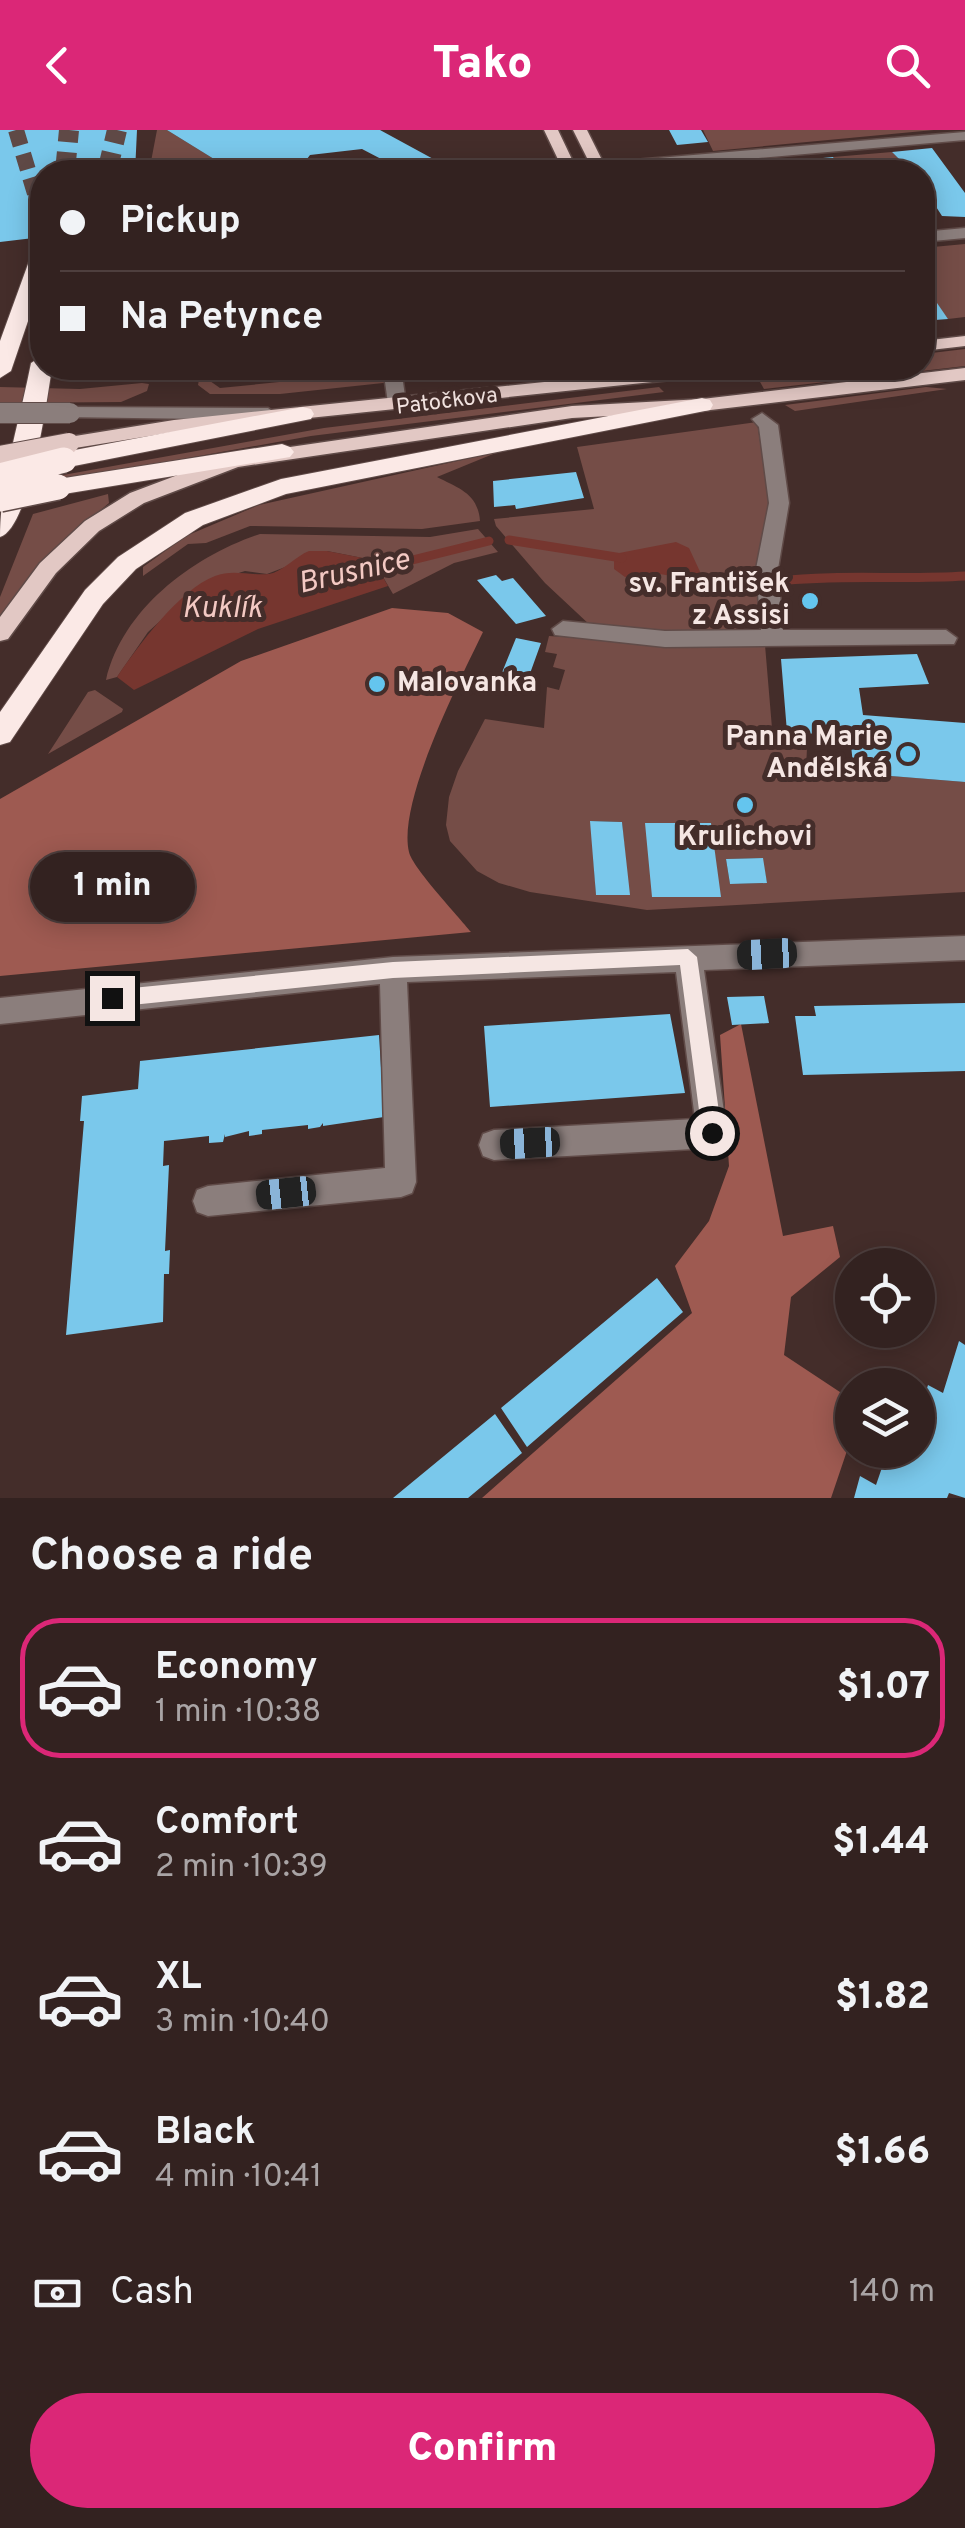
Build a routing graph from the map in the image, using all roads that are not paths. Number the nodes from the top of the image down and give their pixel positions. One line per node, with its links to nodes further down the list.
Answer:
1 (552, 130): 6 (main road)
2 (580, 130): 7 (main road)
3 (965, 136): 8 (street)
4 (344, 157): 5 (street)
5 (350, 160)
6 (566, 160)
7 (595, 160)
8 (712, 160)
9 (965, 233): 10 (street)
10 (935, 236)
11 (30, 265): 13 (highway)
12 (30, 284): 16 (highway)
13 (0, 306)
14 (965, 341): 15 (main road)
15 (935, 344)
16 (0, 372)
17 (965, 374): 18 (main road, Patočkova)
18 (935, 378)
19 (35, 380): 34 (highway)
20 (39, 380): 37 (highway)
21 (394, 380): 26 (street)
22 (587, 380): 26 (main road, Patočkova)
23 (673, 380): 27 (main road)
24 (699, 380): 27 (main road)
25 (914, 380): 27 (main road, Patočkova)
26 (397, 403): 29 (main road, Patočkova)
27 (702, 405): 32 (main road, Patočkova); 42 (highway)
28 (0, 413): 29 (street, bridge)
29 (303, 414): 31 (highway)
30 (762, 419): 41 (street)
31 (67, 451): 33 (main road, bridge); 35 (highway, bridge)
32 (282, 452): 36 (highway, bridge); 39 (main road, Patočkova)
33 (0, 456)
34 (0, 467)
35 (0, 476)
36 (0, 499)
37 (0, 528)
38 (562, 629): 41 (street)
39 (0, 633)
40 (946, 638): 41 (street)
41 (773, 640)
42 (0, 734)
43 (965, 948): 44 (street)
44 (688, 957): 45 (street); 47 (street)
45 (393, 970): 46 (street); 48 (street)
46 (0, 1011)
47 (494, 1145)
48 (208, 1201)

